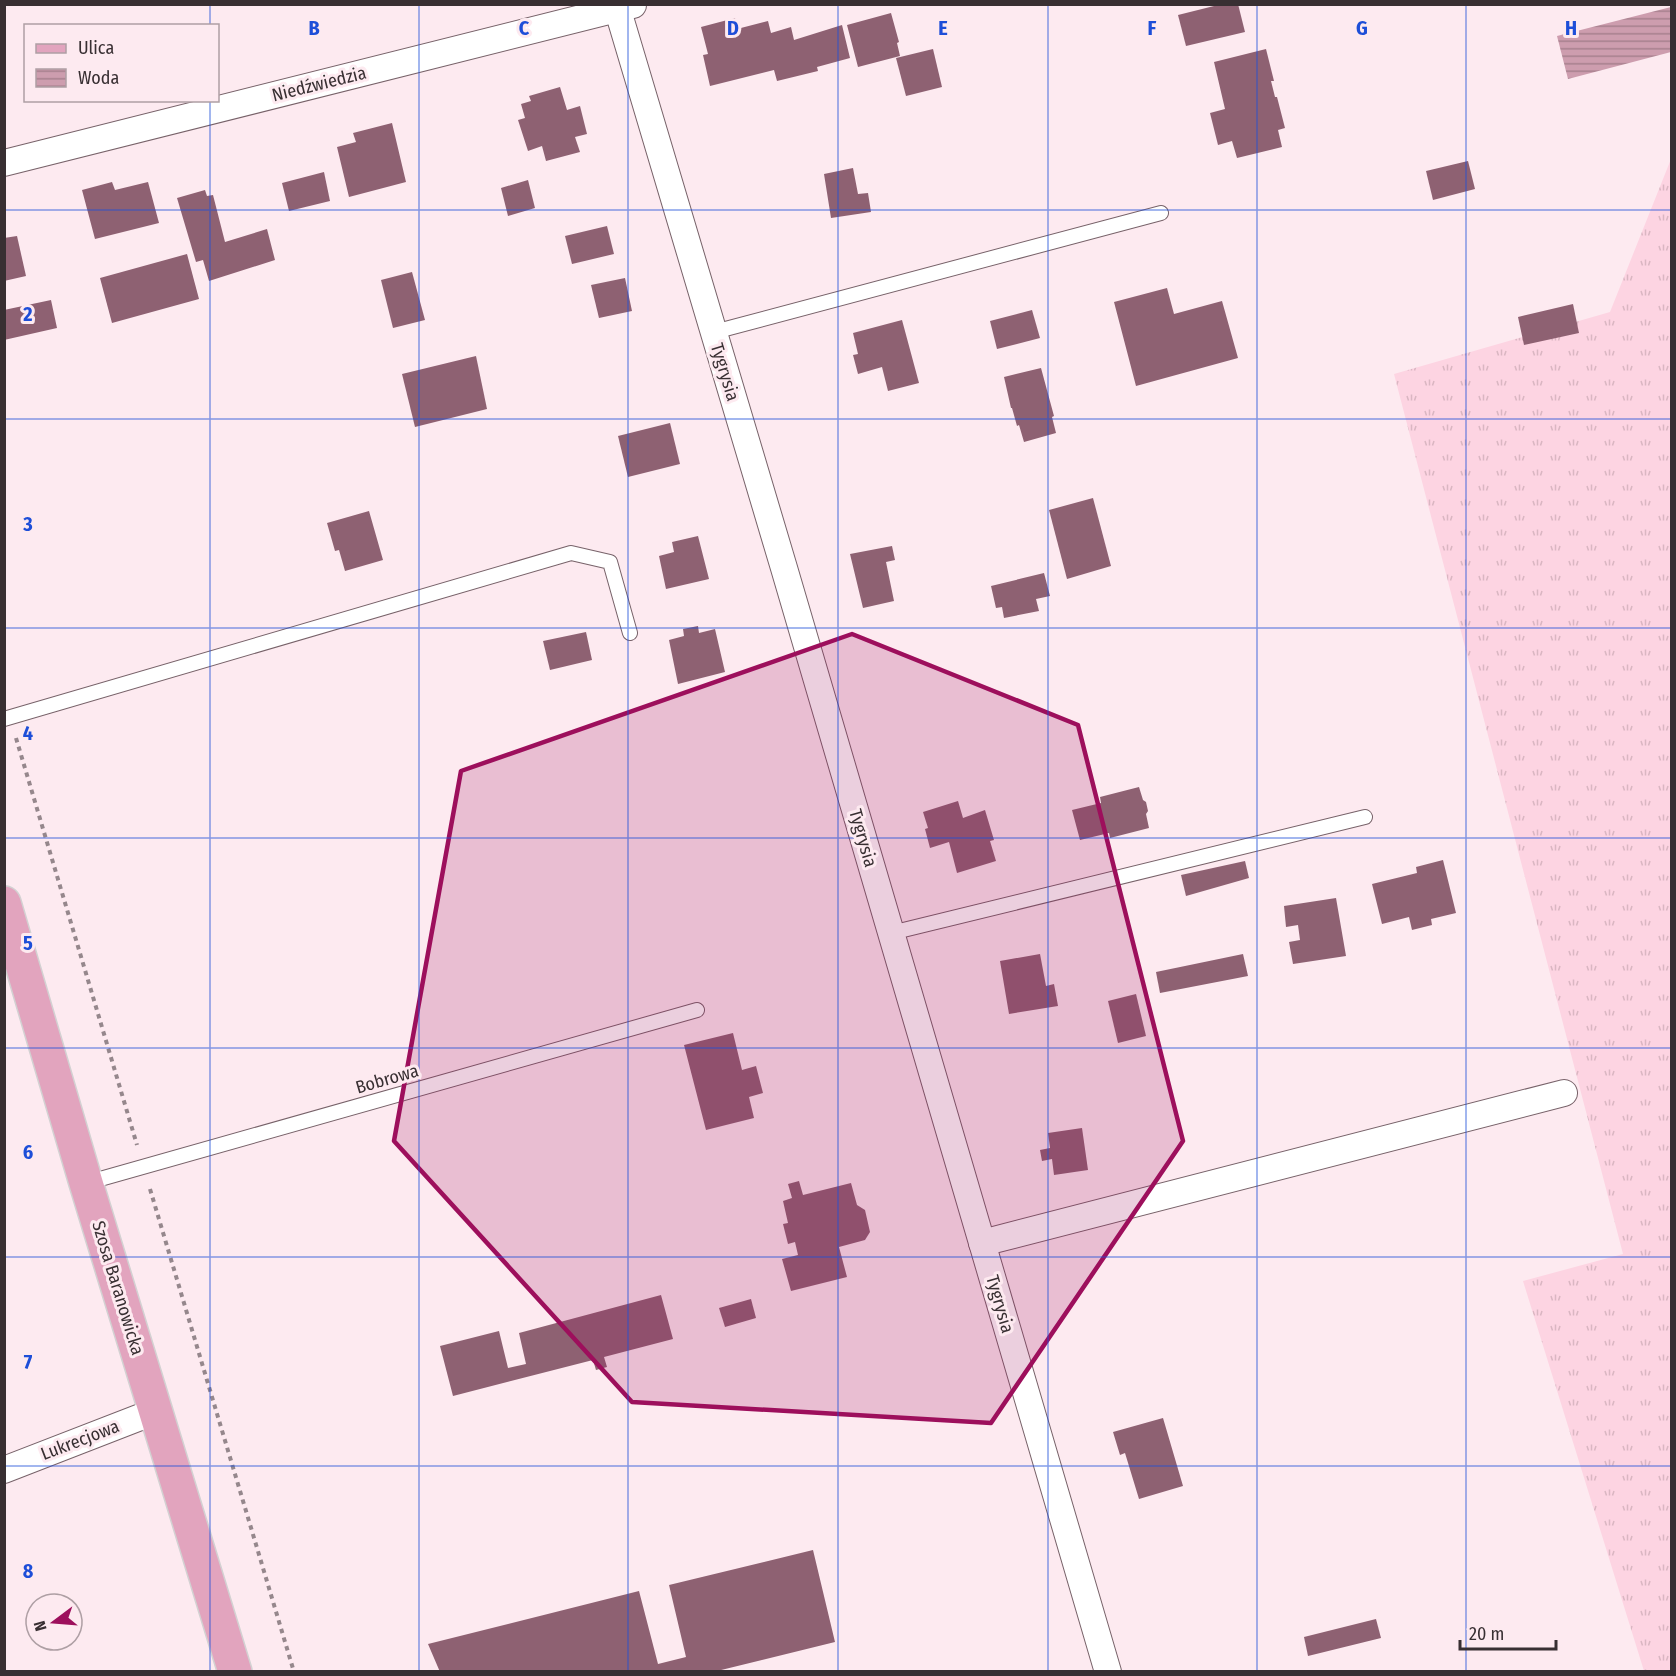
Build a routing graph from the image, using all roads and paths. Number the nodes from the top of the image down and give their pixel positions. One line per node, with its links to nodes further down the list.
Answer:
1 (622, 6): 2 (street, Niedźwiedzia); 4 (street, Tygrysia)
2 (4, 164)
3 (1161, 213): 4 (lane)
4 (714, 332): 9 (street, Tygrysia)
5 (630, 633): 6 (lane)
6 (4, 719)
7 (1365, 817): 9 (lane)
8 (4, 903): 12 (main road, Szosa Baranowicka)
9 (891, 933): 13 (street, Tygrysia)
10 (697, 1010): 12 (lane, Bobrowa)
11 (1564, 1094): 13 (street)
12 (86, 1183): 14 (main road, Szosa Baranowicka)
13 (982, 1243): 17 (street, Tygrysia)
14 (156, 1411): 15 (street, Lukrecjowa); 16 (main road, Szosa Baranowicka)
15 (4, 1470)
16 (235, 1671)
17 (1108, 1671)

